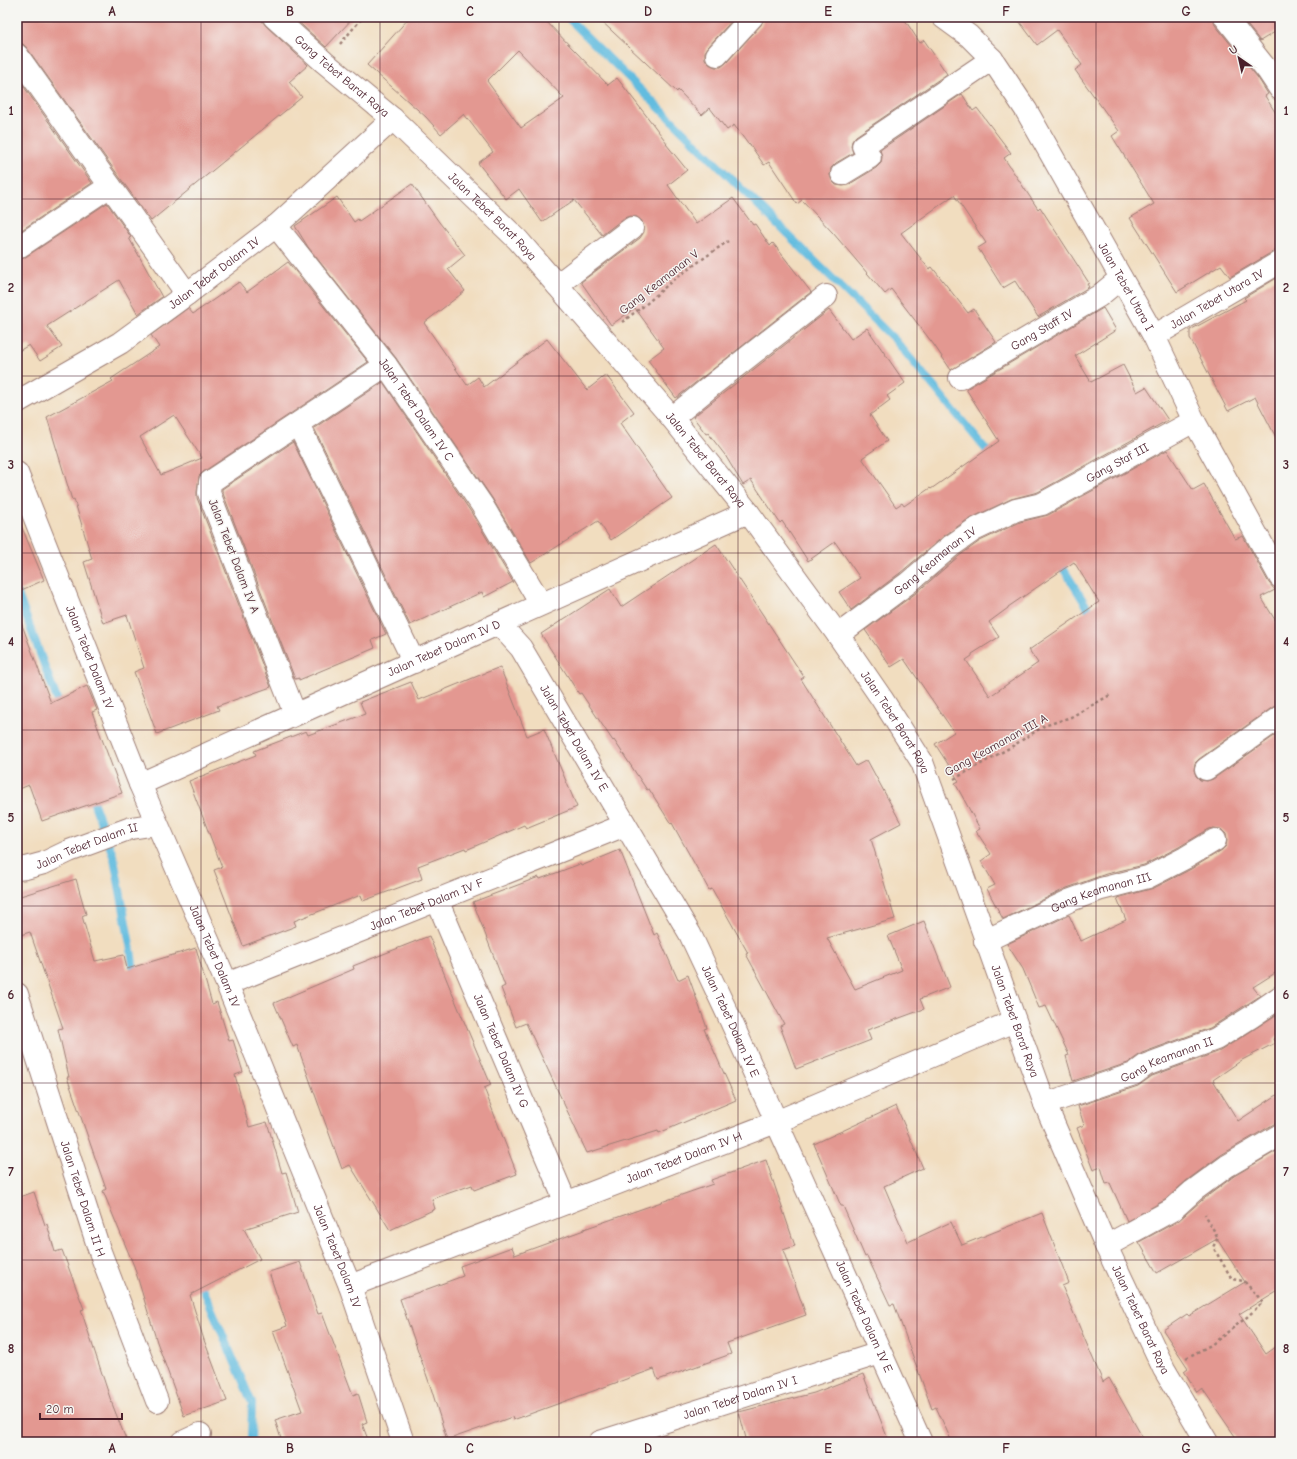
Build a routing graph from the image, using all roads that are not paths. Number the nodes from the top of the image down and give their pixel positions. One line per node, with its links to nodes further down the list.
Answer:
1 (274, 17): 10 (street, Gang Tebet Barat Raya)
2 (752, 17): 6 (street)
3 (943, 17): 7 (street, Jalan Tebet Utara I)
4 (1225, 17): 8 (street)
5 (17, 54): 12 (street)
6 (717, 55)
7 (992, 59): 11 (street); 17 (street, Jalan Tebet Utara I)
8 (1274, 67): 9 (street)
9 (1280, 89)
10 (393, 119): 13 (street, Jalan Tebet Dalam IV); 18 (street, Jalan Tebet Barat Raya)
11 (842, 174)
12 (110, 186): 15 (street); 19 (street)
13 (276, 226): 19 (street, Jalan Tebet Dalam IV); 22 (street, Jalan Tebet Dalam IV C)
14 (632, 228): 18 (street)
15 (17, 248)
16 (1280, 262): 21 (street, Jalan Tebet Utara IV)
17 (1122, 278): 21 (street, Jalan Tebet Utara I); 23 (street, Gang Staff IV)
18 (557, 285): 25 (street, Jalan Tebet Barat Raya)
19 (187, 294): 24 (street, Jalan Tebet Dalam IV)
20 (826, 296): 25 (street)
21 (1154, 336): 26 (street, Jalan Tebet Utara I)
22 (386, 365): 27 (street, Jalan Tebet Dalam IV A); 32 (street, Jalan Tebet Dalam IV C)
23 (960, 378)
24 (17, 402)
25 (672, 418): 30 (street, Jalan Tebet Barat Raya)
26 (1194, 421): 29 (street, Gang Staf III); 31 (street, Jalan Tebet Utara I)
27 (298, 424): 35 (street); 36 (street, Jalan Tebet Dalam IV A)
28 (17, 473): 39 (street, Jalan Tebet Dalam IV)
29 (1042, 504): 34 (street, Gang Keamanan IV)
30 (748, 512): 32 (street, Jalan Tebet Dalam IV D); 34 (street, Jalan Tebet Barat Raya)
31 (1280, 577)
32 (541, 604): 33 (street, Jalan Tebet Dalam IV D)
33 (499, 624): 35 (street, Jalan Tebet Dalam IV D); 41 (street, Jalan Tebet Dalam IV E)
34 (838, 635): 45 (street, Jalan Tebet Barat Raya)
35 (414, 662): 36 (street, Jalan Tebet Dalam IV D)
36 (295, 714): 39 (street, Jalan Tebet Dalam IV D)
37 (1280, 718): 38 (street)
38 (1206, 770)
39 (140, 784): 40 (street, Jalan Tebet Dalam IV)
40 (156, 824): 43 (street, Jalan Tebet Dalam II); 46 (street, Jalan Tebet Dalam IV)
41 (625, 825): 44 (street, Jalan Tebet Dalam IV F); 51 (street, Jalan Tebet Dalam IV E)
42 (1215, 840): 45 (street, Gang Keamanan III)
43 (17, 869)
44 (437, 900): 46 (street, Jalan Tebet Dalam IV F); 53 (street, Jalan Tebet Dalam IV G)
45 (986, 941): 49 (street, Jalan Tebet Barat Raya)
46 (227, 984): 55 (street, Jalan Tebet Dalam IV)
47 (17, 994): 57 (street, Jalan Tebet Dalam II H)
48 (1280, 997): 50 (street, Gang Keamanan II)
49 (1014, 1021): 50 (street, Jalan Tebet Barat Raya); 51 (street, Jalan Tebet Dalam IV H)
50 (1045, 1104): 54 (street, Jalan Tebet Barat Raya)
51 (776, 1122): 53 (street, Jalan Tebet Dalam IV H); 56 (street, Jalan Tebet Dalam IV E)
52 (1280, 1135): 54 (street)
53 (566, 1203): 55 (street, Jalan Tebet Dalam IV H)
54 (1106, 1246): 61 (street, Jalan Tebet Barat Raya)
55 (350, 1286): 58 (street, Jalan Tebet Dalam IV)
56 (880, 1353): 59 (street, Jalan Tebet Dalam IV I); 60 (street, Jalan Tebet Dalam IV E)
57 (157, 1401)
58 (403, 1442)
59 (600, 1442)
60 (921, 1442)
61 (1207, 1442)

